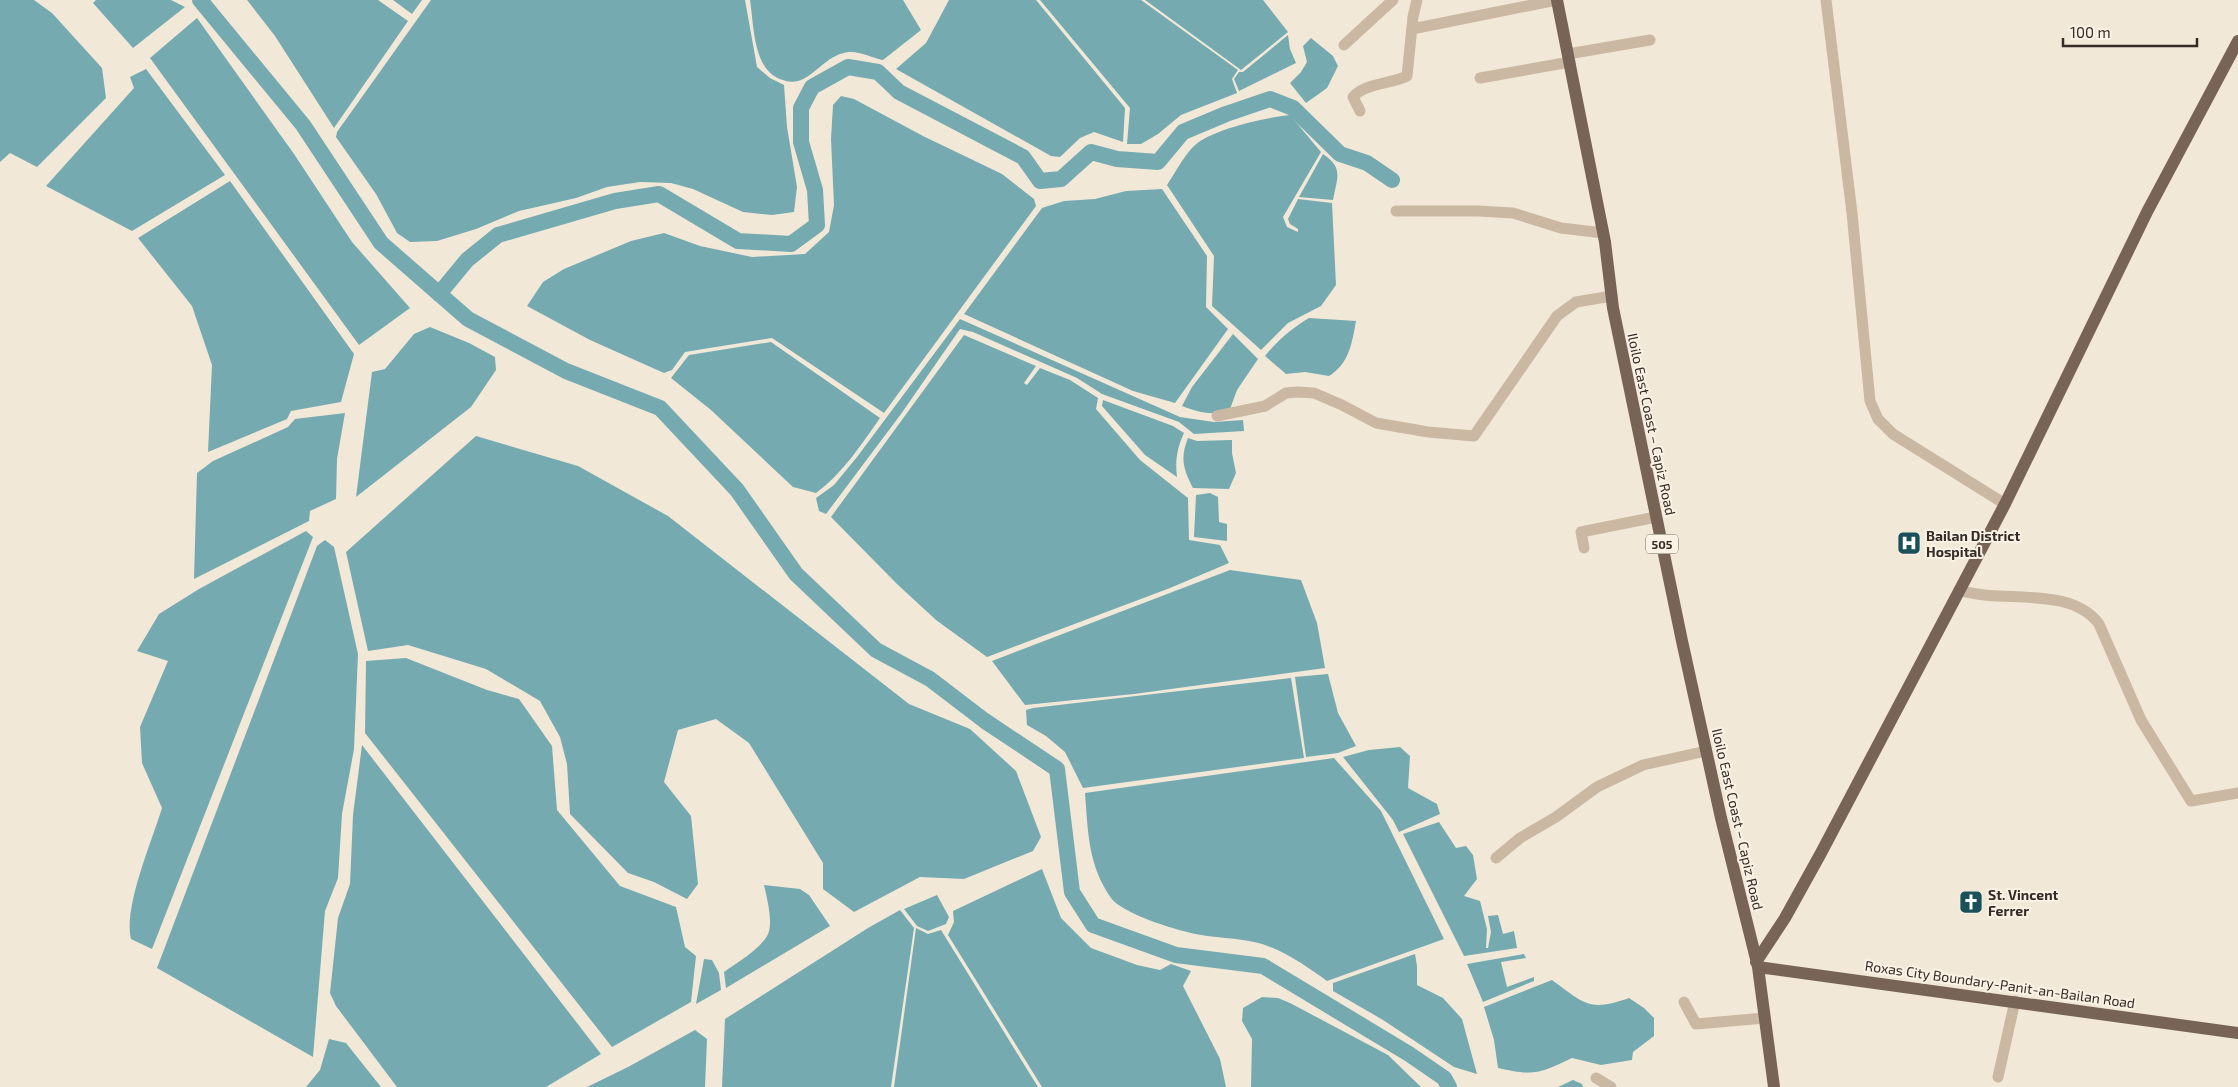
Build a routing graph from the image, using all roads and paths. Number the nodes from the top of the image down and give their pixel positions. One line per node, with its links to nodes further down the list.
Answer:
1 (1393, 0): 8 (street)
2 (1417, 0): 5 (street)
3 (1557, 0): 5 (street); 9 (main road, Iloilo East Coast – Capiz Road / 505)
4 (1826, 0): 16 (street)
5 (1412, 29): 11 (street)
6 (1650, 40): 9 (street)
7 (2238, 41): 16 (main road)
8 (1344, 44)
9 (1569, 58): 10 (street); 13 (main road, Iloilo East Coast – Capiz Road / 505)
10 (1480, 78)
11 (1360, 111)
12 (1396, 211): 13 (street)
13 (1603, 233): 14 (main road, Iloilo East Coast – Capiz Road / 505)
14 (1612, 296): 15 (street); 17 (main road, Iloilo East Coast – Capiz Road / 505)
15 (1217, 416)
16 (2004, 504): 19 (main road)
17 (1656, 517): 18 (street); 20 (main road, Iloilo East Coast – Capiz Road / 505)
18 (1584, 548)
19 (1959, 590): 21 (street); 23 (main road)
20 (1706, 751): 22 (street); 23 (main road, Iloilo East Coast – Capiz Road / 505)
21 (2238, 793)
22 (1496, 858)
23 (1757, 964): 24 (main road, Roxas City Boundary-Panit-an-Bailan Road); 26 (main road, Iloilo East Coast – Capiz Road / 505)
24 (2015, 1001): 27 (main road, Roxas City Boundary-Panit-an-Bailan Road); 28 (street)
25 (1684, 1002): 26 (street)
26 (1765, 1018): 31 (main road, Iloilo East Coast – Capiz Road / 505)
27 (2238, 1033)
28 (1998, 1077)
29 (1596, 1078): 30 (street)
30 (1611, 1087)
31 (1774, 1087)

